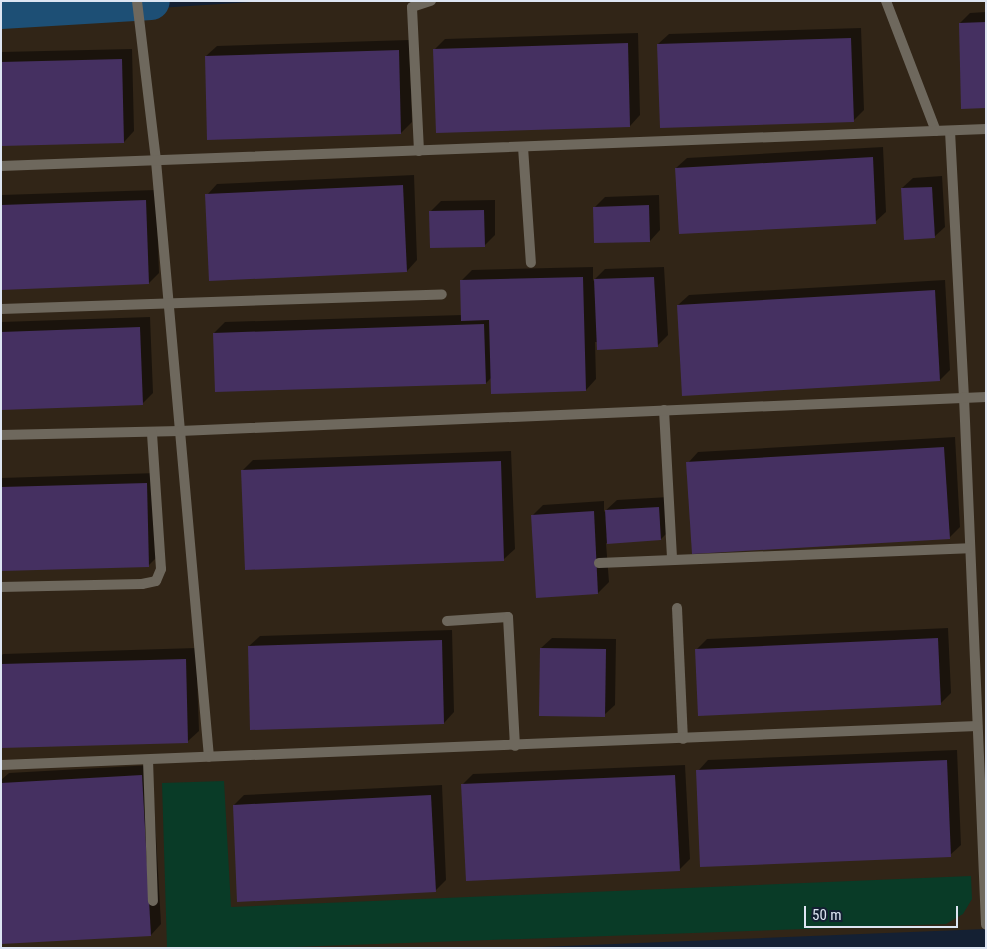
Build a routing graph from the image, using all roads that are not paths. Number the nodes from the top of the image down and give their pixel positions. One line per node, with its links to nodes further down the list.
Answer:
1 (137, 1): 9 (lane)
2 (431, 1): 8 (lane)
3 (886, 1): 5 (lane)
4 (986, 129): 6 (lane)
5 (936, 131): 6 (lane); 7 (lane)
6 (950, 131): 16 (lane)
7 (523, 147): 8 (lane); 11 (lane)
8 (419, 151): 9 (lane)
9 (156, 161): 10 (lane); 13 (lane)
10 (1, 166)
11 (531, 263)
12 (442, 294): 13 (lane)
13 (168, 303): 14 (lane); 18 (lane)
14 (1, 308)
15 (986, 396): 16 (lane)
16 (964, 398): 17 (lane); 21 (lane)
17 (664, 410): 18 (lane); 22 (lane)
18 (180, 430): 19 (lane); 30 (lane)
19 (152, 432): 20 (lane); 24 (lane)
20 (1, 435)
21 (969, 548): 22 (lane); 27 (lane)
22 (672, 560): 23 (lane)
23 (599, 563)
24 (1, 587)
25 (677, 608): 28 (lane)
26 (446, 621): 29 (lane)
27 (977, 726): 28 (lane); 34 (lane)
28 (683, 739): 29 (lane)
29 (515, 746): 30 (lane)
30 (209, 756): 31 (lane)
31 (148, 760): 32 (lane); 33 (lane)
32 (1, 765)
33 (153, 901)
34 (986, 926)

